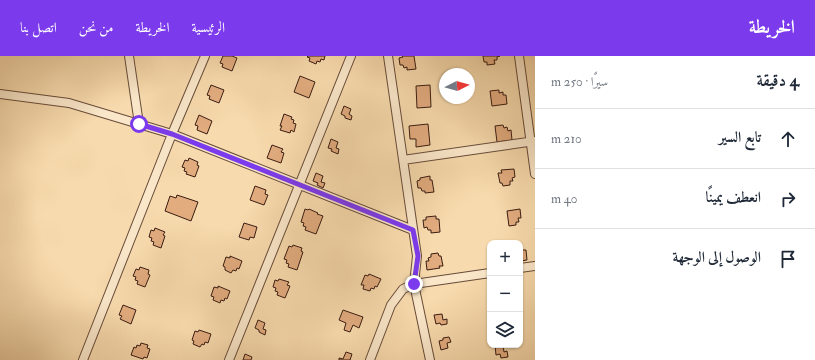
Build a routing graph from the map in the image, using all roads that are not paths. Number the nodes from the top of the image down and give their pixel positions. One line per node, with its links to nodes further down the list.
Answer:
1 (129, 56): 7 (street)
2 (204, 56): 8 (street)
3 (350, 56): 12 (street)
4 (388, 56): 10 (street)
5 (518, 56): 9 (street)
6 (0, 94): 7 (street)
7 (139, 124): 8 (street)
8 (172, 134): 12 (street); 18 (street)
9 (533, 141): 10 (street); 11 (street)
10 (403, 160): 13 (street)
11 (535, 174)
12 (300, 184): 13 (street); 19 (street)
13 (413, 230): 17 (street)
14 (535, 266): 15 (street)
15 (523, 268)
16 (487, 273): 17 (street)
17 (414, 284): 20 (street); 21 (street)
18 (83, 360)
19 (229, 360)
20 (370, 360)
21 (430, 360)

